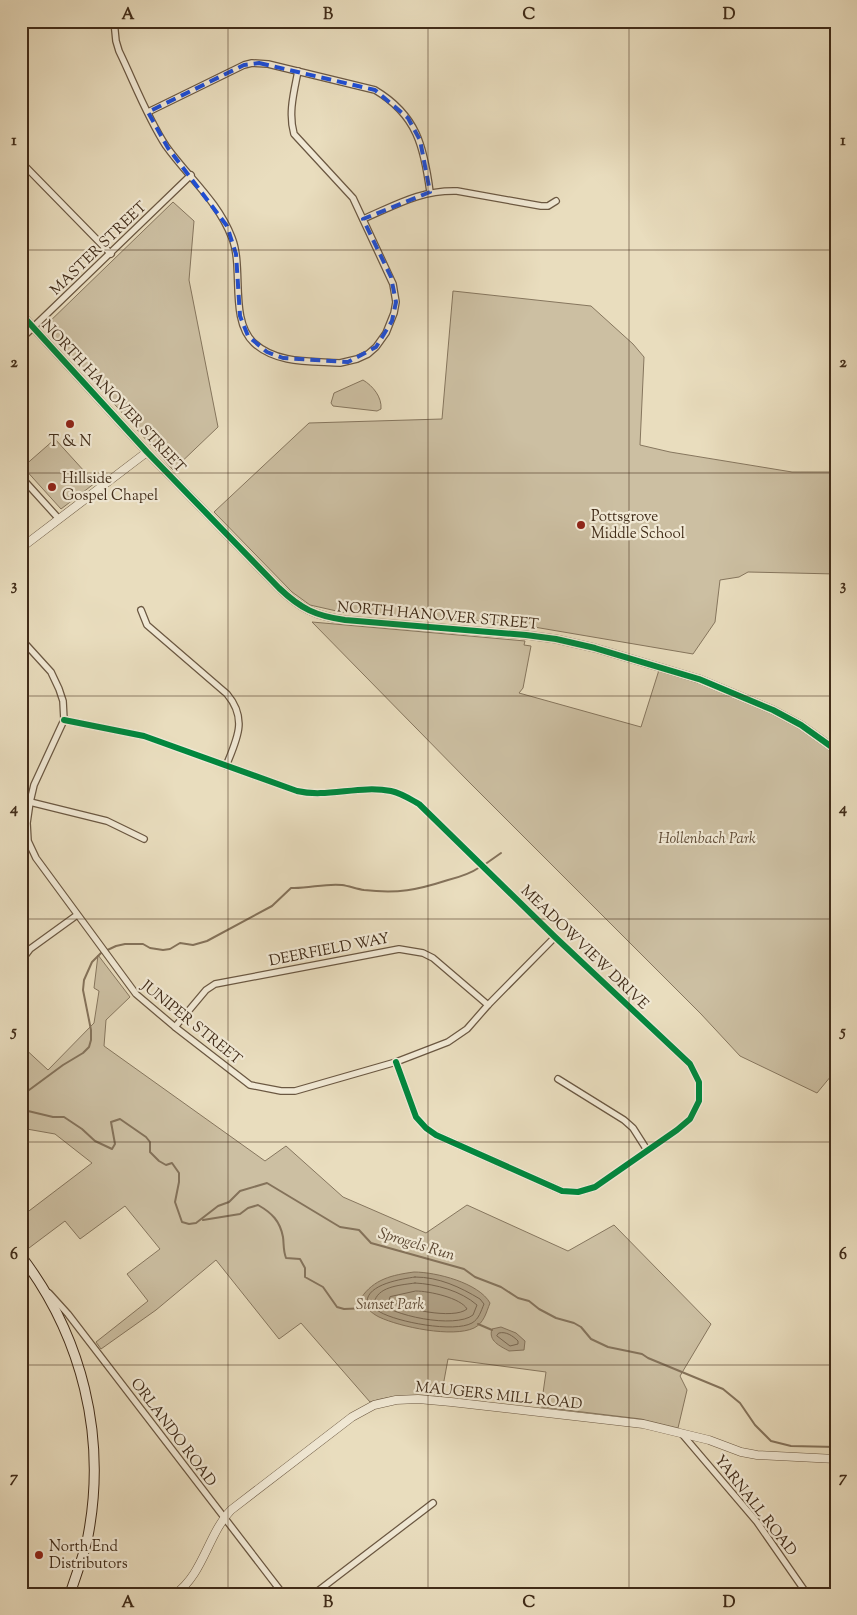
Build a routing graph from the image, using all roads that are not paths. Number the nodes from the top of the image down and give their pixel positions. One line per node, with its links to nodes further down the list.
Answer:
1 (114, 21): 3 (street)
2 (298, 71): 3 (street); 6 (street); 8 (street)
3 (148, 112): 5 (street)
4 (21, 162): 9 (street)
5 (192, 175): 8 (street); 9 (street, MASTER STREET)
6 (430, 192): 7 (street); 8 (street)
7 (556, 201)
8 (363, 219)
9 (111, 254): 11 (street, MASTER STREET)
10 (21, 314): 11 (street, NORTH HANOVER STREET)
11 (34, 327): 12 (street, MASTER STREET); 13 (street, NORTH HANOVER STREET)
12 (21, 339)
13 (147, 452): 15 (street); 20 (street, NORTH HANOVER STREET)
14 (21, 477): 15 (street)
15 (59, 519): 16 (street)
16 (21, 548)
17 (141, 610): 21 (street)
18 (21, 640): 19 (street)
19 (64, 720): 21 (street, MEADOWVIEW DRIVE); 22 (street, JUNIPER STREET)
20 (836, 750)
21 (226, 766): 25 (street, MEADOWVIEW DRIVE)
22 (30, 802): 23 (street); 24 (street, JUNIPER STREET)
23 (144, 839)
24 (77, 915): 26 (street); 28 (street, JUNIPER STREET)
25 (555, 937): 27 (street, JUNIPER STREET); 31 (street, MEADOWVIEW DRIVE)
26 (21, 961)
27 (488, 1005): 28 (street, DEERFIELD WAY); 29 (street, JUNIPER STREET)
28 (175, 1027): 29 (street, JUNIPER STREET)
29 (396, 1062): 31 (street, MEADOWVIEW DRIVE)
30 (558, 1079): 31 (street)
31 (648, 1150)
32 (21, 1256): 33 (main road)
33 (31, 1268): 34 (street); 35 (main road)
34 (21, 1275)
35 (44, 1288): 39 (street, ORLANDO ROAD); 40 (main road)
36 (682, 1434): 37 (street, MAUGERS MILL ROAD); 39 (street, MAUGERS MILL ROAD); 44 (street, YARNALL ROAD)
37 (836, 1459)
38 (434, 1503): 43 (street)
39 (224, 1517): 41 (street, MAUGERS MILL ROAD); 42 (street, ORLANDO ROAD)
40 (70, 1594)
41 (175, 1594)
42 (283, 1594)
43 (314, 1594)
44 (807, 1594)

